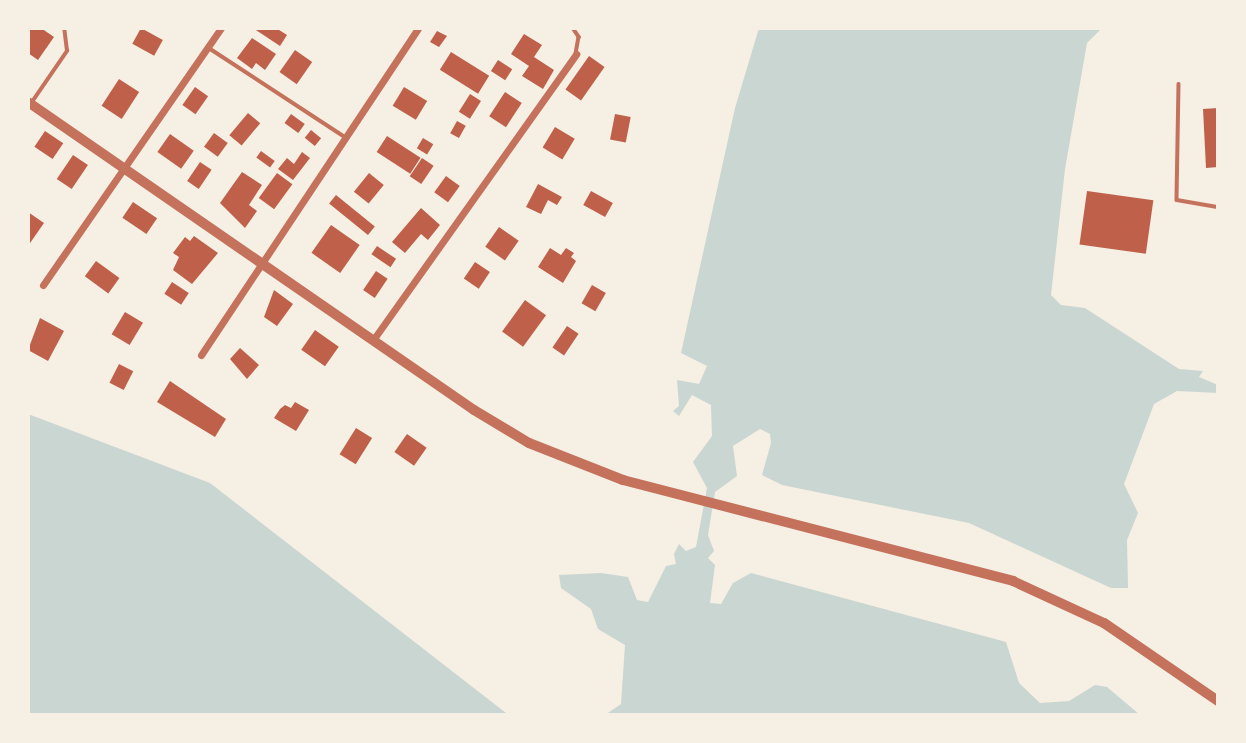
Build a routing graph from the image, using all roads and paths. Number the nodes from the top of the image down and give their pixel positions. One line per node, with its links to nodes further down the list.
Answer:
1 (64, 28): 8 (lane)
2 (221, 28): 5 (street)
3 (573, 28): 6 (lane)
4 (416, 29): 9 (street)
5 (208, 48): 9 (lane); 10 (street)
6 (576, 54): 14 (street)
7 (1179, 84): 11 (lane)
8 (29, 103): 10 (street)
9 (345, 137): 12 (street)
10 (125, 169): 12 (street); 13 (street)
11 (1218, 207)
12 (263, 263): 14 (street); 15 (street)
13 (43, 285)
14 (373, 340): 16 (street)
15 (201, 355)
16 (1218, 701)

